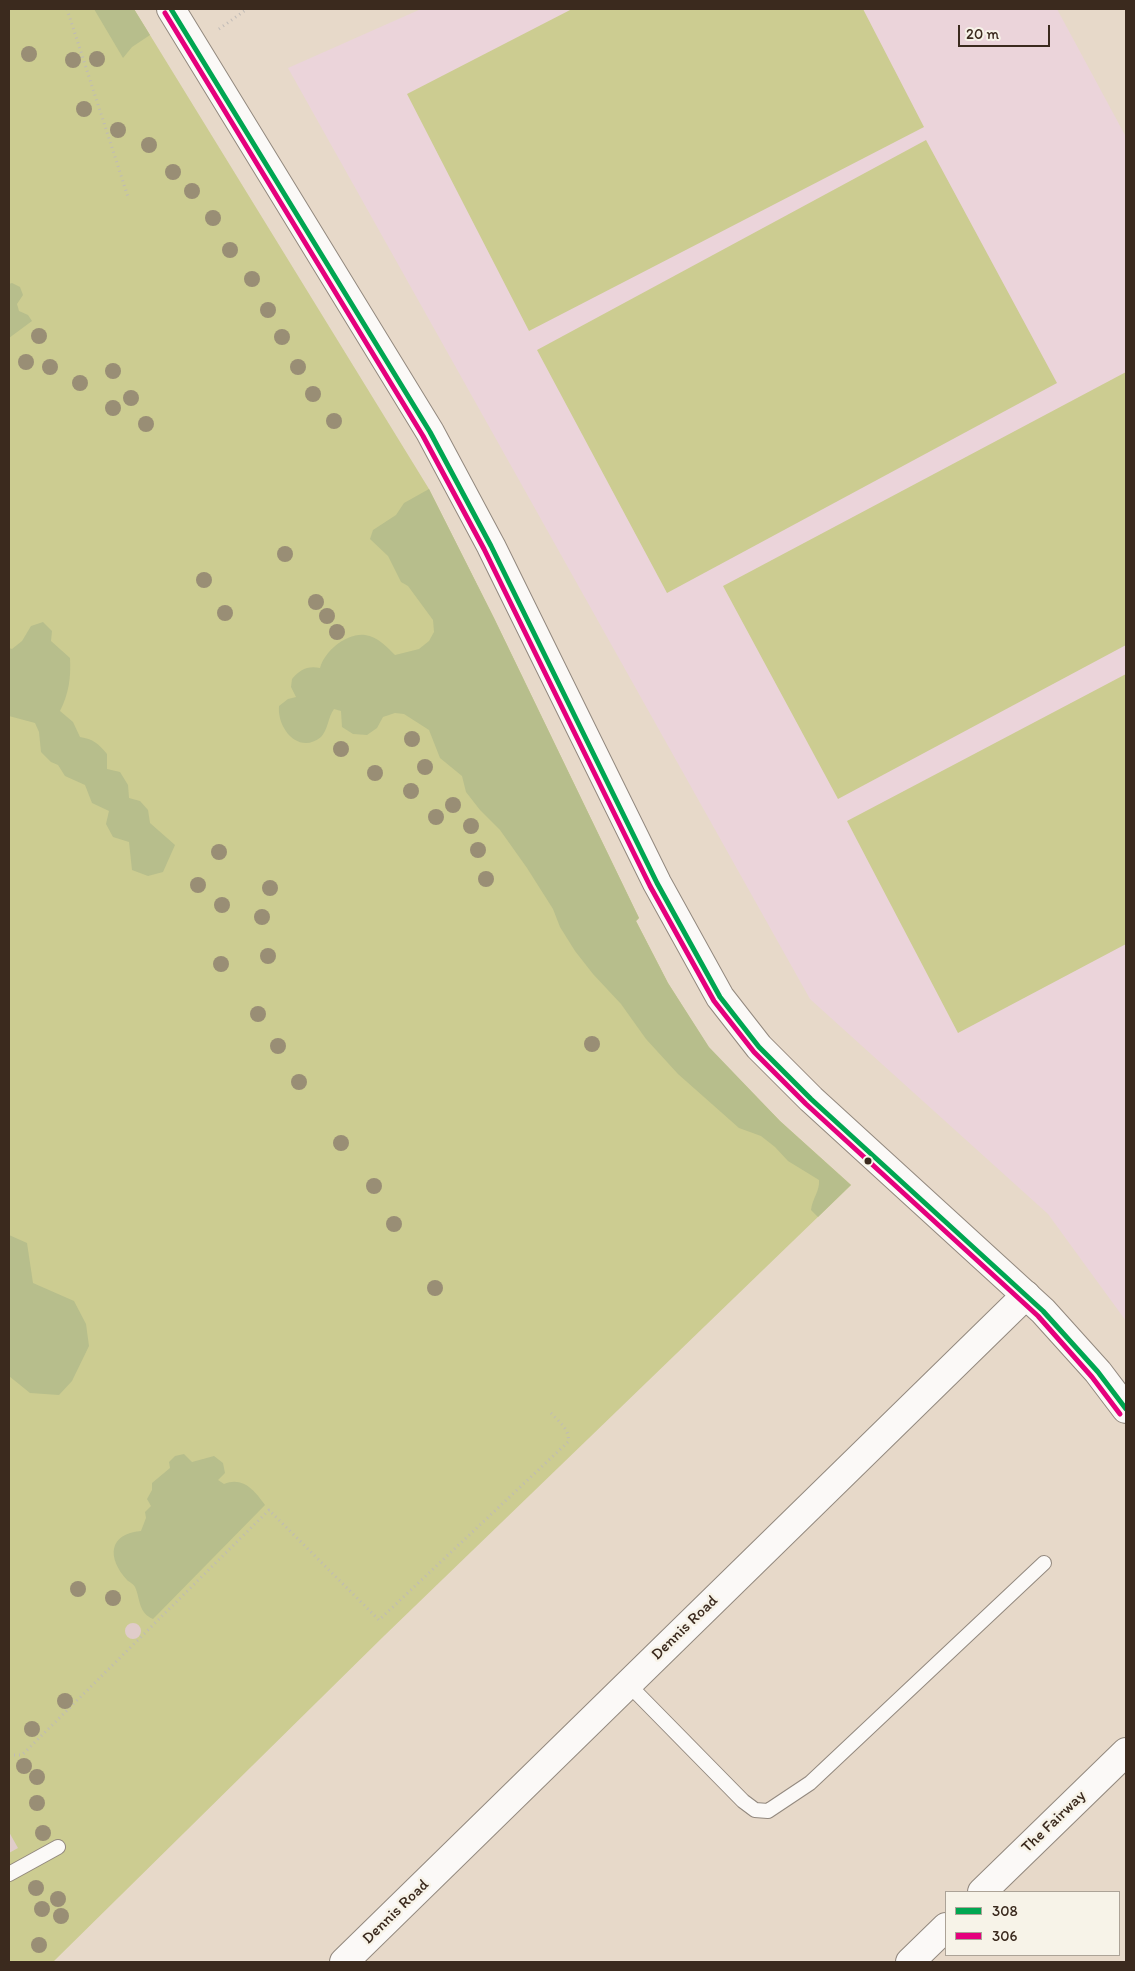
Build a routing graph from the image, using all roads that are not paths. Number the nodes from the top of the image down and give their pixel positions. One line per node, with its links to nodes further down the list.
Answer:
1 (172, 9): 2 (main road)
2 (1026, 1295): 3 (main road); 5 (main road, Dennis Road)
3 (1126, 1409)
4 (1044, 1563): 5 (lane)
5 (628, 1684): 11 (main road, Dennis Road)
6 (1126, 1752): 9 (main road, The Fairway)
7 (58, 1847): 8 (lane)
8 (9, 1874)
9 (983, 1891)
10 (945, 1929): 12 (main road)
11 (344, 1962)
12 (910, 1962)

